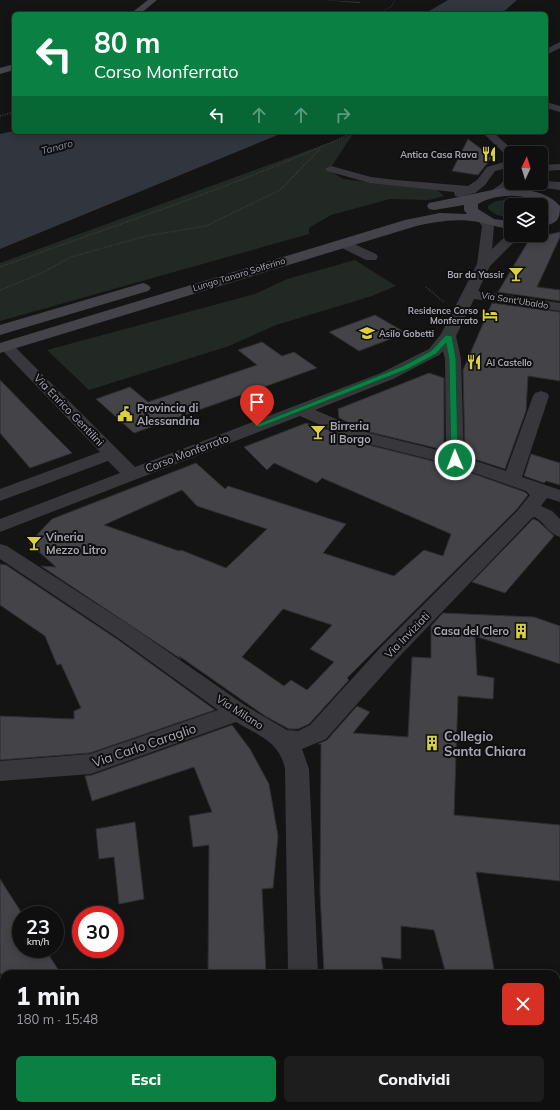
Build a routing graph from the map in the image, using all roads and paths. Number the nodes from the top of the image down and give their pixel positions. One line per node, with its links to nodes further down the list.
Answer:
1 (153, 0): 5 (main road)
2 (324, 0): 4 (lane)
3 (395, 0): 6 (path)
4 (359, 2)
5 (137, 12)
6 (382, 12)
7 (558, 47): 8 (street)
8 (548, 51)
9 (12, 68): 10 (main road)
10 (0, 71)
11 (548, 106): 12 (street)
12 (560, 109)
13 (12, 113): 14 (path)
14 (0, 116)
15 (350, 134): 17 (path)
16 (489, 134): 18 (street)
17 (322, 147): 40 (path); 43 (path)
18 (504, 148)
19 (504, 166): 28 (street)
20 (560, 167): 21 (street)
21 (548, 168)
22 (331, 169): 28 (street)
23 (548, 185): 24 (street)
24 (560, 186)
25 (504, 187): 27 (street)
26 (528, 190): 30 (street)
27 (494, 193): 28 (main road, Lungo Tanaro Solferino); 29 (main road, Lungo Tanaro Solferino)
28 (472, 195): 32 (main road); 37 (main road, Lungo Tanaro Solferino)
29 (538, 198)
30 (544, 198)
31 (548, 200): 33 (main road)
32 (482, 219): 34 (main road, Lungo Tanaro Solferino); 36 (main road, Lungo Tanaro Solferino); 39 (street, Corso Monferrato)
33 (550, 222)
34 (504, 224)
35 (508, 242): 39 (street, Corso Monferrato)
36 (343, 243): 38 (street); 49 (main road, Lungo Tanaro Solferino)
37 (289, 245)
38 (371, 257)
39 (484, 264): 44 (street, Corso Monferrato)
40 (0, 267)
41 (156, 284): 47 (main road)
42 (426, 287): 45 (path)
43 (0, 290)
44 (470, 294): 46 (street, Via Sant'Ubaldo); 48 (street, Corso Monferrato)
45 (444, 302)
46 (560, 307)
47 (0, 330)
48 (448, 336): 51 (street, Corso Monferrato); 53 (street)
49 (3, 347): 52 (street, Via Enrico Gentilini)
50 (541, 396): 55 (street)
51 (299, 409): 53 (street); 54 (street, Corso Monferrato)
52 (112, 454): 54 (street, Via Enrico Gentilini); 57 (street)
53 (455, 460): 55 (street)
54 (131, 474): 60 (street, Corso Monferrato)
55 (512, 480): 56 (street)
56 (532, 486): 58 (street); 59 (street, Via Inviziati)
57 (0, 495)
58 (560, 498): 59 (street)
59 (545, 519): 63 (street, Via Inviziati)
60 (0, 526)
61 (0, 550): 62 (street, Via Milano)
62 (238, 712): 63 (street, Via Milano); 64 (street, Via Carlo Caraglio)
63 (283, 740): 65 (street, Via Milano)
64 (0, 771)
65 (303, 970)

